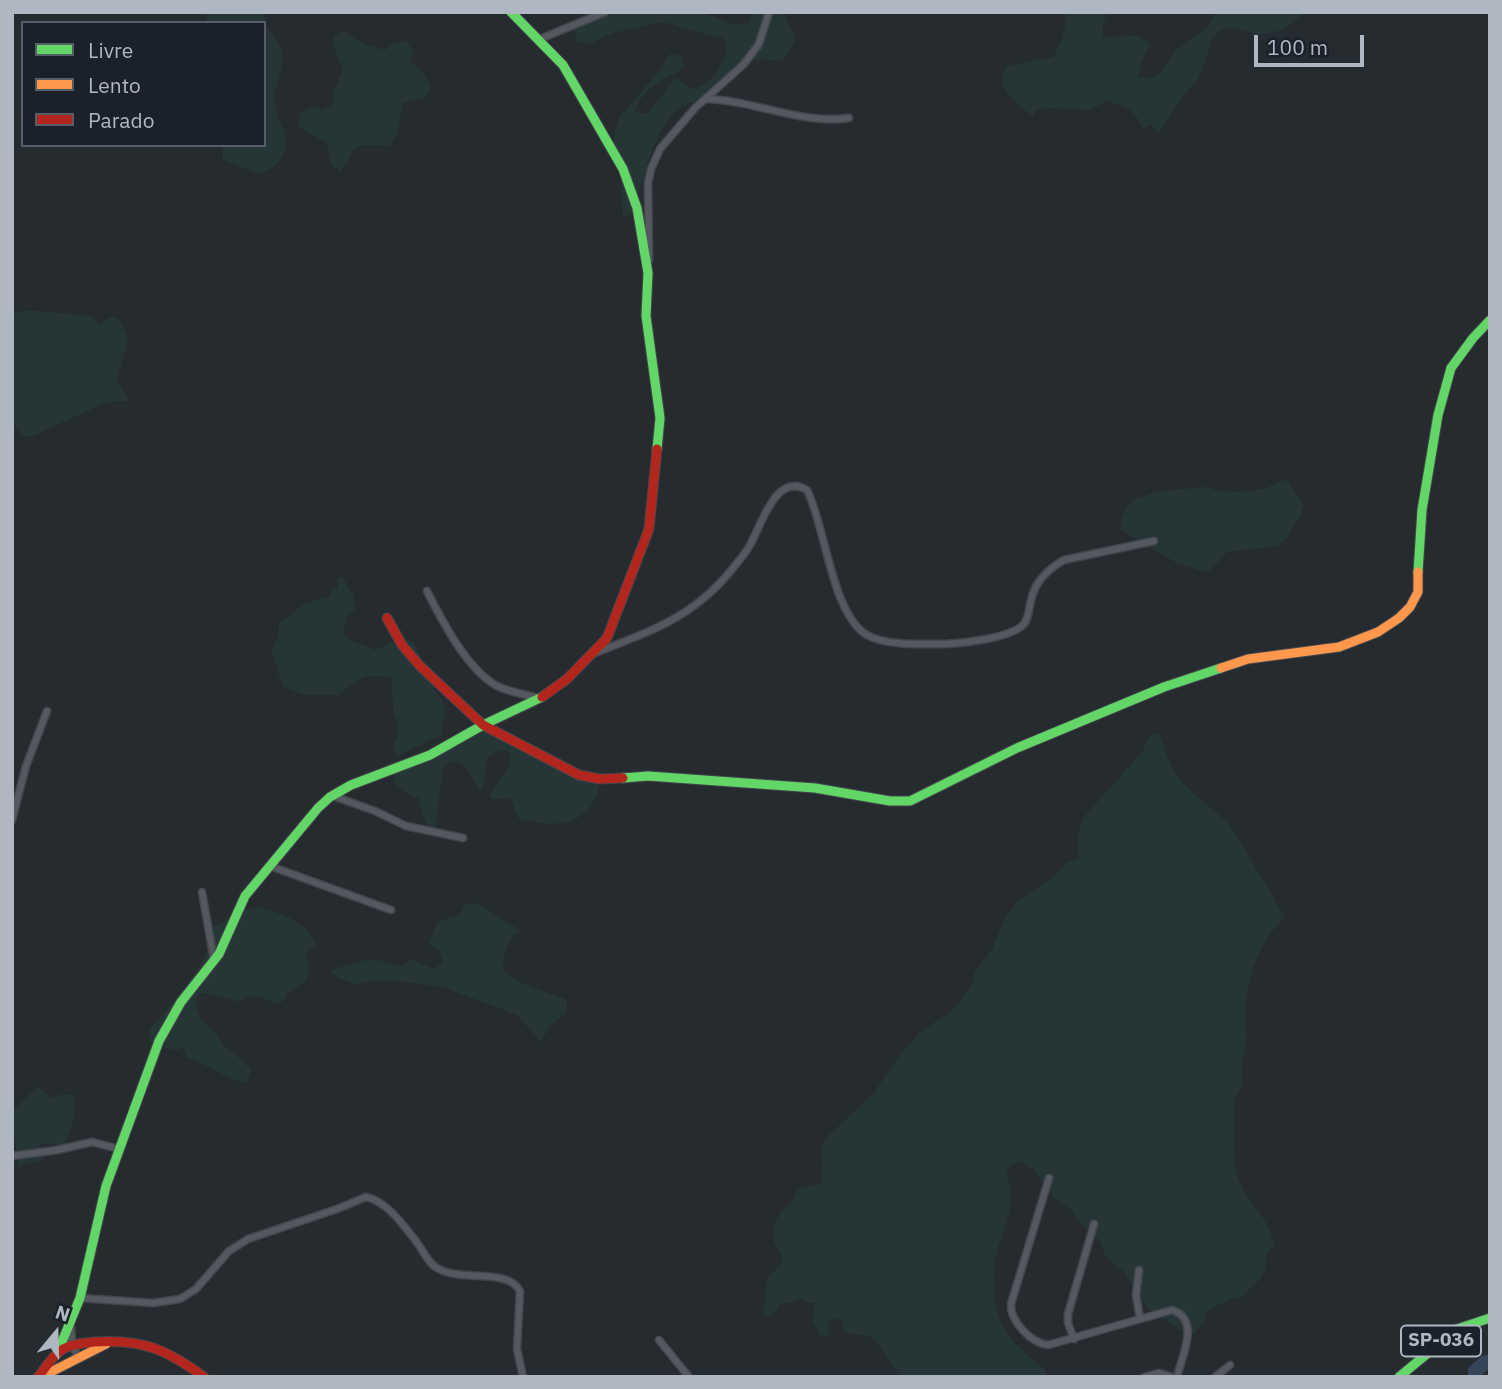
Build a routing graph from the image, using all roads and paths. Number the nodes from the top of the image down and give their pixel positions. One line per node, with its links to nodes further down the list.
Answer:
1 (511, 12): 4 (street)
2 (605, 12): 4 (street)
3 (769, 12): 5 (street)
4 (540, 39): 7 (street)
5 (705, 99): 6 (street); 7 (street)
6 (849, 118)
7 (648, 273): 12 (street)
8 (1490, 320): 15 (street)
9 (1154, 541): 12 (street)
10 (427, 591): 13 (street)
11 (387, 618): 15 (street)
12 (593, 654): 13 (street)
13 (539, 699): 15 (street)
14 (47, 711): 17 (street)
15 (482, 725): 16 (street)
16 (332, 796): 18 (street); 19 (street)
17 (12, 820)
18 (463, 838)
19 (270, 866): 21 (street); 22 (street)
20 (202, 892): 22 (street)
21 (391, 910)
22 (214, 961): 23 (street)
23 (119, 1149): 24 (street); 28 (street)
24 (12, 1156)
25 (1049, 1178): 32 (street)
26 (1094, 1224): 32 (street)
27 (1139, 1270): 30 (street)
28 (80, 1298): 31 (street); 42 (street)
29 (1490, 1318): 47 (street, SP-036)
30 (1140, 1319): 32 (street); 45 (street)
31 (71, 1322): 35 (street); 36 (street)
32 (1074, 1339)
33 (659, 1340): 43 (street)
34 (111, 1342): 35 (street); 37 (street); 41 (street)
35 (72, 1345): 36 (street); 37 (street)
36 (57, 1354): 38 (street); 40 (street)
37 (78, 1356): 38 (street)
38 (65, 1365): 40 (street)
39 (1230, 1365): 46 (street)
40 (40, 1377)
41 (204, 1377)
42 (523, 1377)
43 (689, 1377)
44 (1144, 1377): 45 (street)
45 (1175, 1377)
46 (1214, 1377)
47 (1399, 1377)

